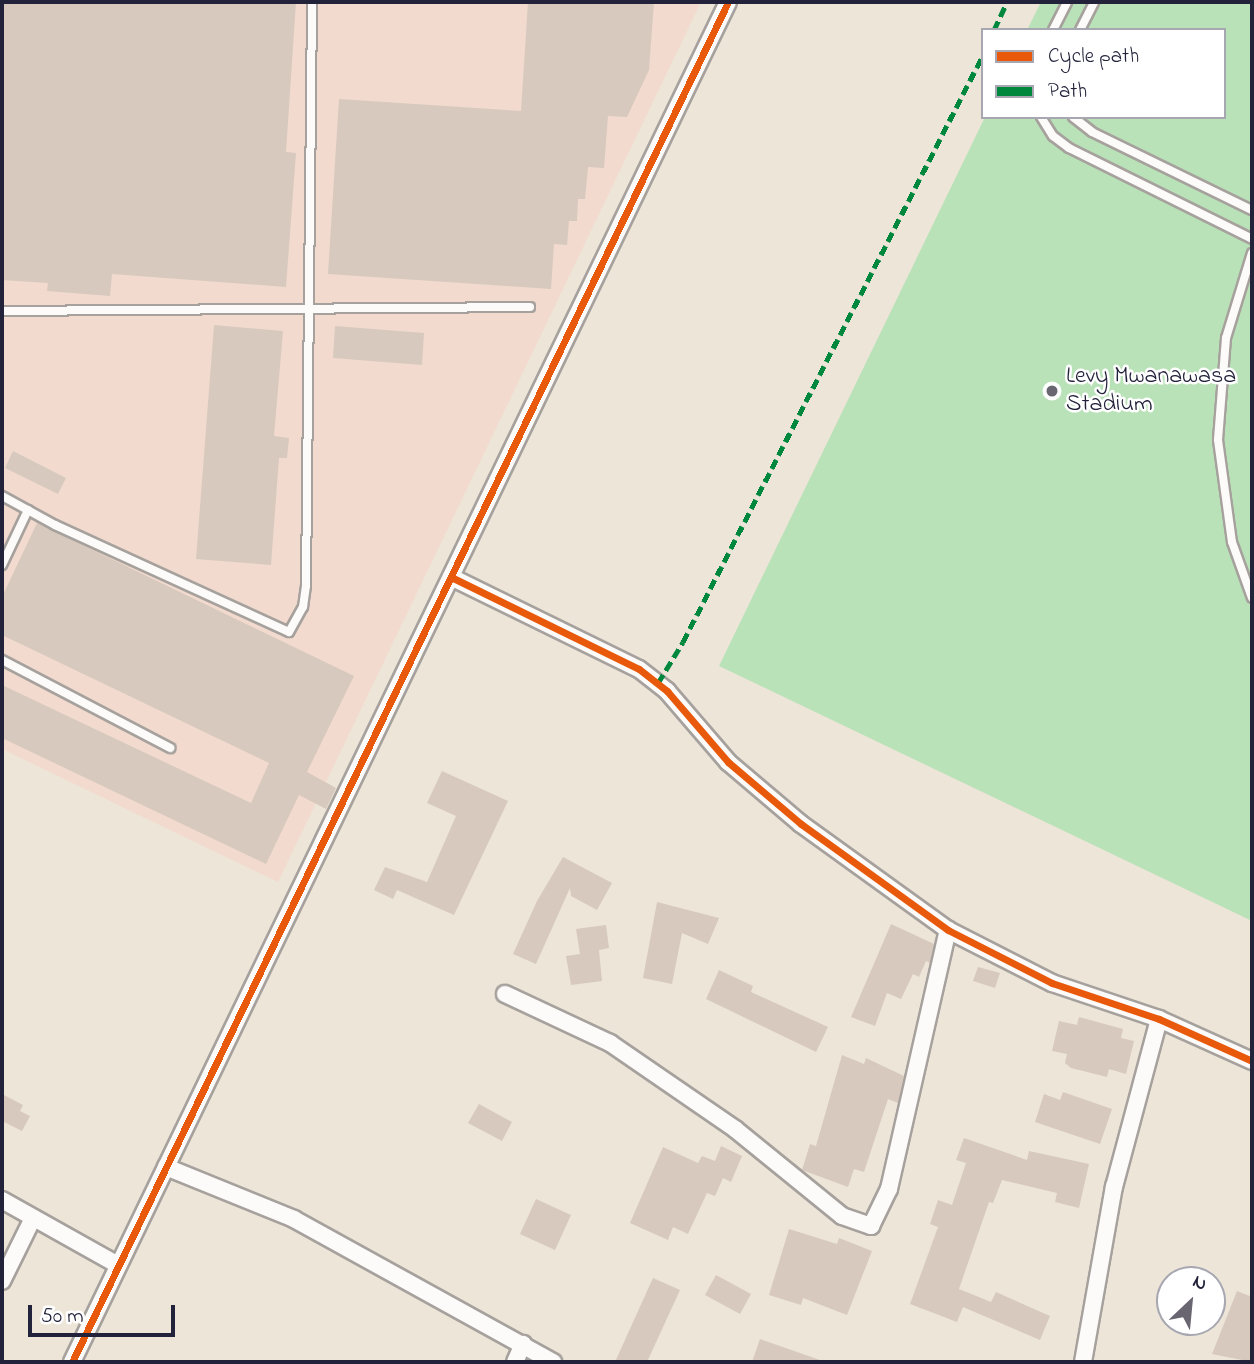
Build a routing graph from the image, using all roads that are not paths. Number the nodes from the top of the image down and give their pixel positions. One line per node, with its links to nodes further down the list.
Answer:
1 (312, 2): 13 (lane)
2 (728, 2): 18 (street)
3 (1067, 2): 5 (lane)
4 (1094, 2): 6 (lane)
5 (1054, 28)
6 (1081, 28)
7 (1042, 119): 10 (lane)
8 (1076, 119): 9 (lane)
9 (1252, 211)
10 (1252, 239)
11 (1252, 253): 19 (lane)
12 (530, 306): 13 (lane)
13 (309, 310): 14 (lane); 16 (lane)
14 (2, 311)
15 (2, 496): 16 (lane)
16 (28, 510): 17 (lane)
17 (2, 565)
18 (451, 577): 22 (street); 26 (street)
19 (1252, 598)
20 (2, 660): 21 (lane)
21 (170, 748)
22 (948, 930): 23 (street); 24 (street)
23 (505, 994)
24 (1159, 1019): 25 (street); 35 (street)
25 (1252, 1061)
26 (166, 1167): 29 (street); 31 (street)
27 (2, 1200): 28 (street)
28 (32, 1220): 29 (street); 30 (street)
29 (118, 1265): 32 (street)
30 (2, 1281)
31 (523, 1344): 33 (street); 34 (street)
32 (72, 1362)
33 (514, 1362)
34 (553, 1362)
35 (1083, 1362)

